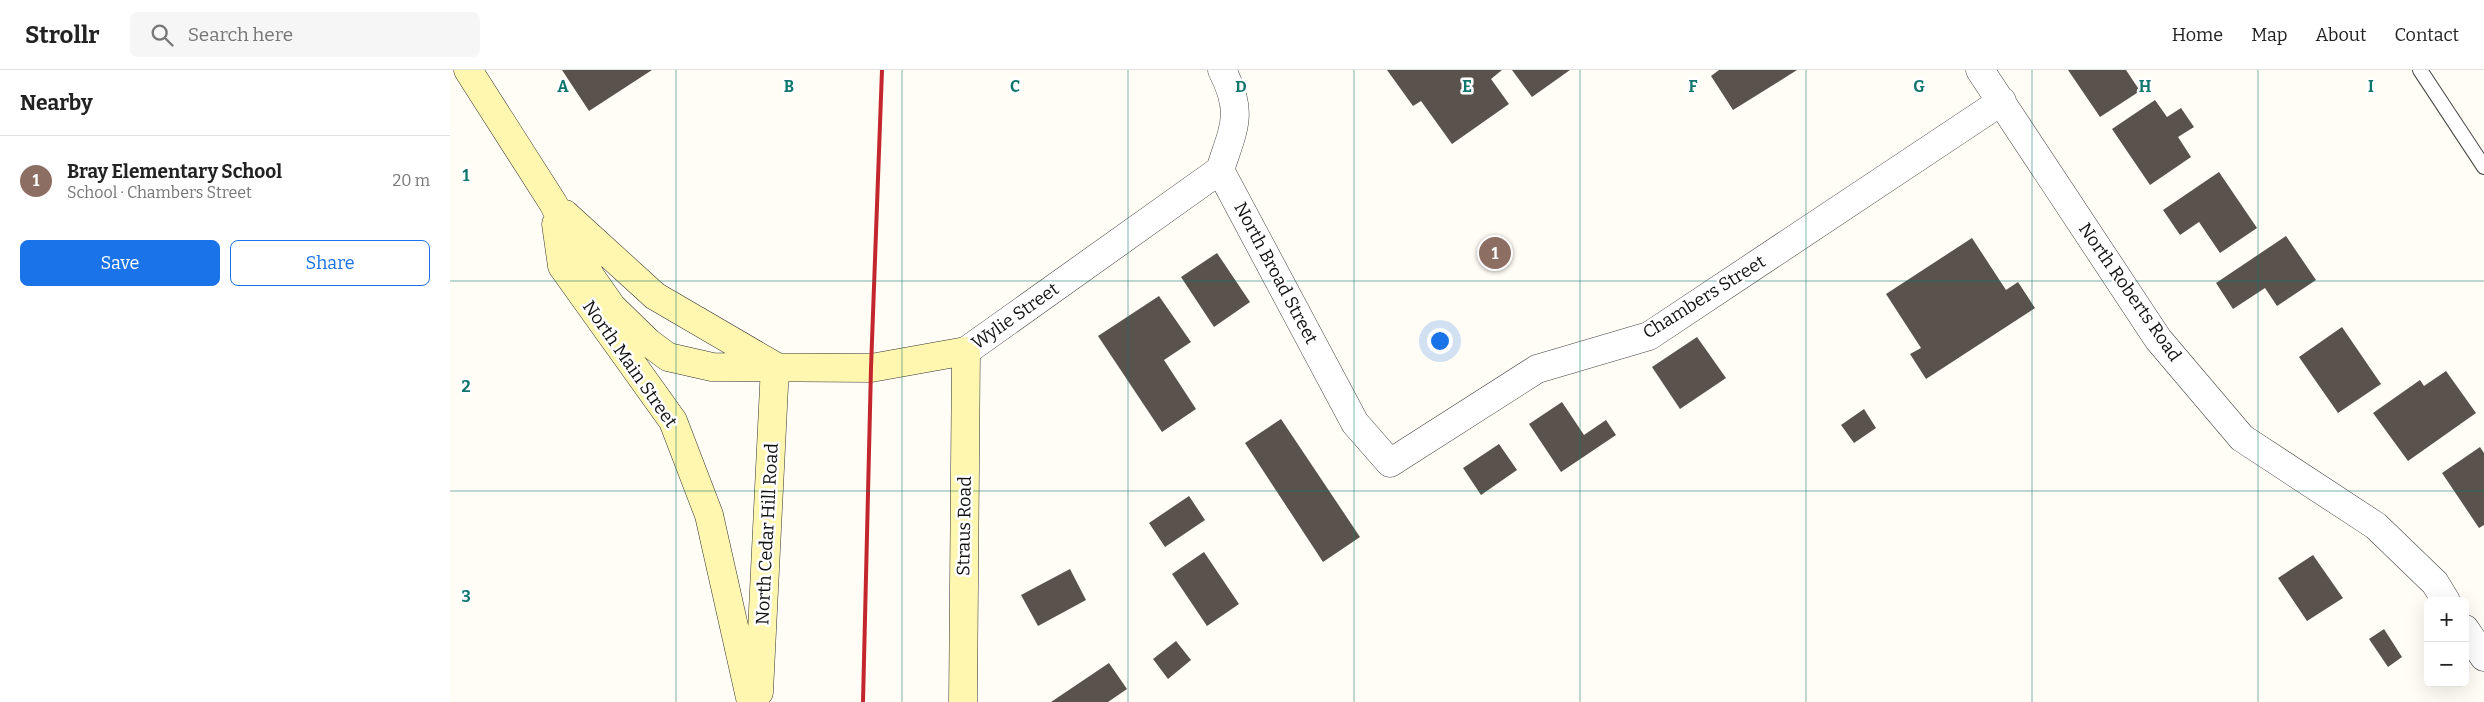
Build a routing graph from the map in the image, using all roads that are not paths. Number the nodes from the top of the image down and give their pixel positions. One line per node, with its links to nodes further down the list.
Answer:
1 (468, 70): 8 (street, North Main Street)
2 (1222, 70): 7 (street)
3 (1980, 70): 5 (street, North Roberts Road)
4 (2420, 70): 6 (lane)
5 (2002, 101): 11 (street, Chambers Street); 12 (street, North Roberts Road)
6 (2484, 167)
7 (1220, 170): 9 (street, Wylie Street); 11 (street, North Broad Street)
8 (553, 203): 10 (street, North Main Street); 10 (street, North Main Street); 15 (street, North Main Street)
9 (966, 350): 10 (street, Wylie Street); 17 (street, Straus Road)
10 (775, 366): 16 (street, North Cedar Hill Road)
11 (1390, 463)
12 (2444, 597)
13 (2469, 635): 14 (street)
14 (2484, 657)
15 (751, 702)
16 (759, 702)
17 (963, 702)

